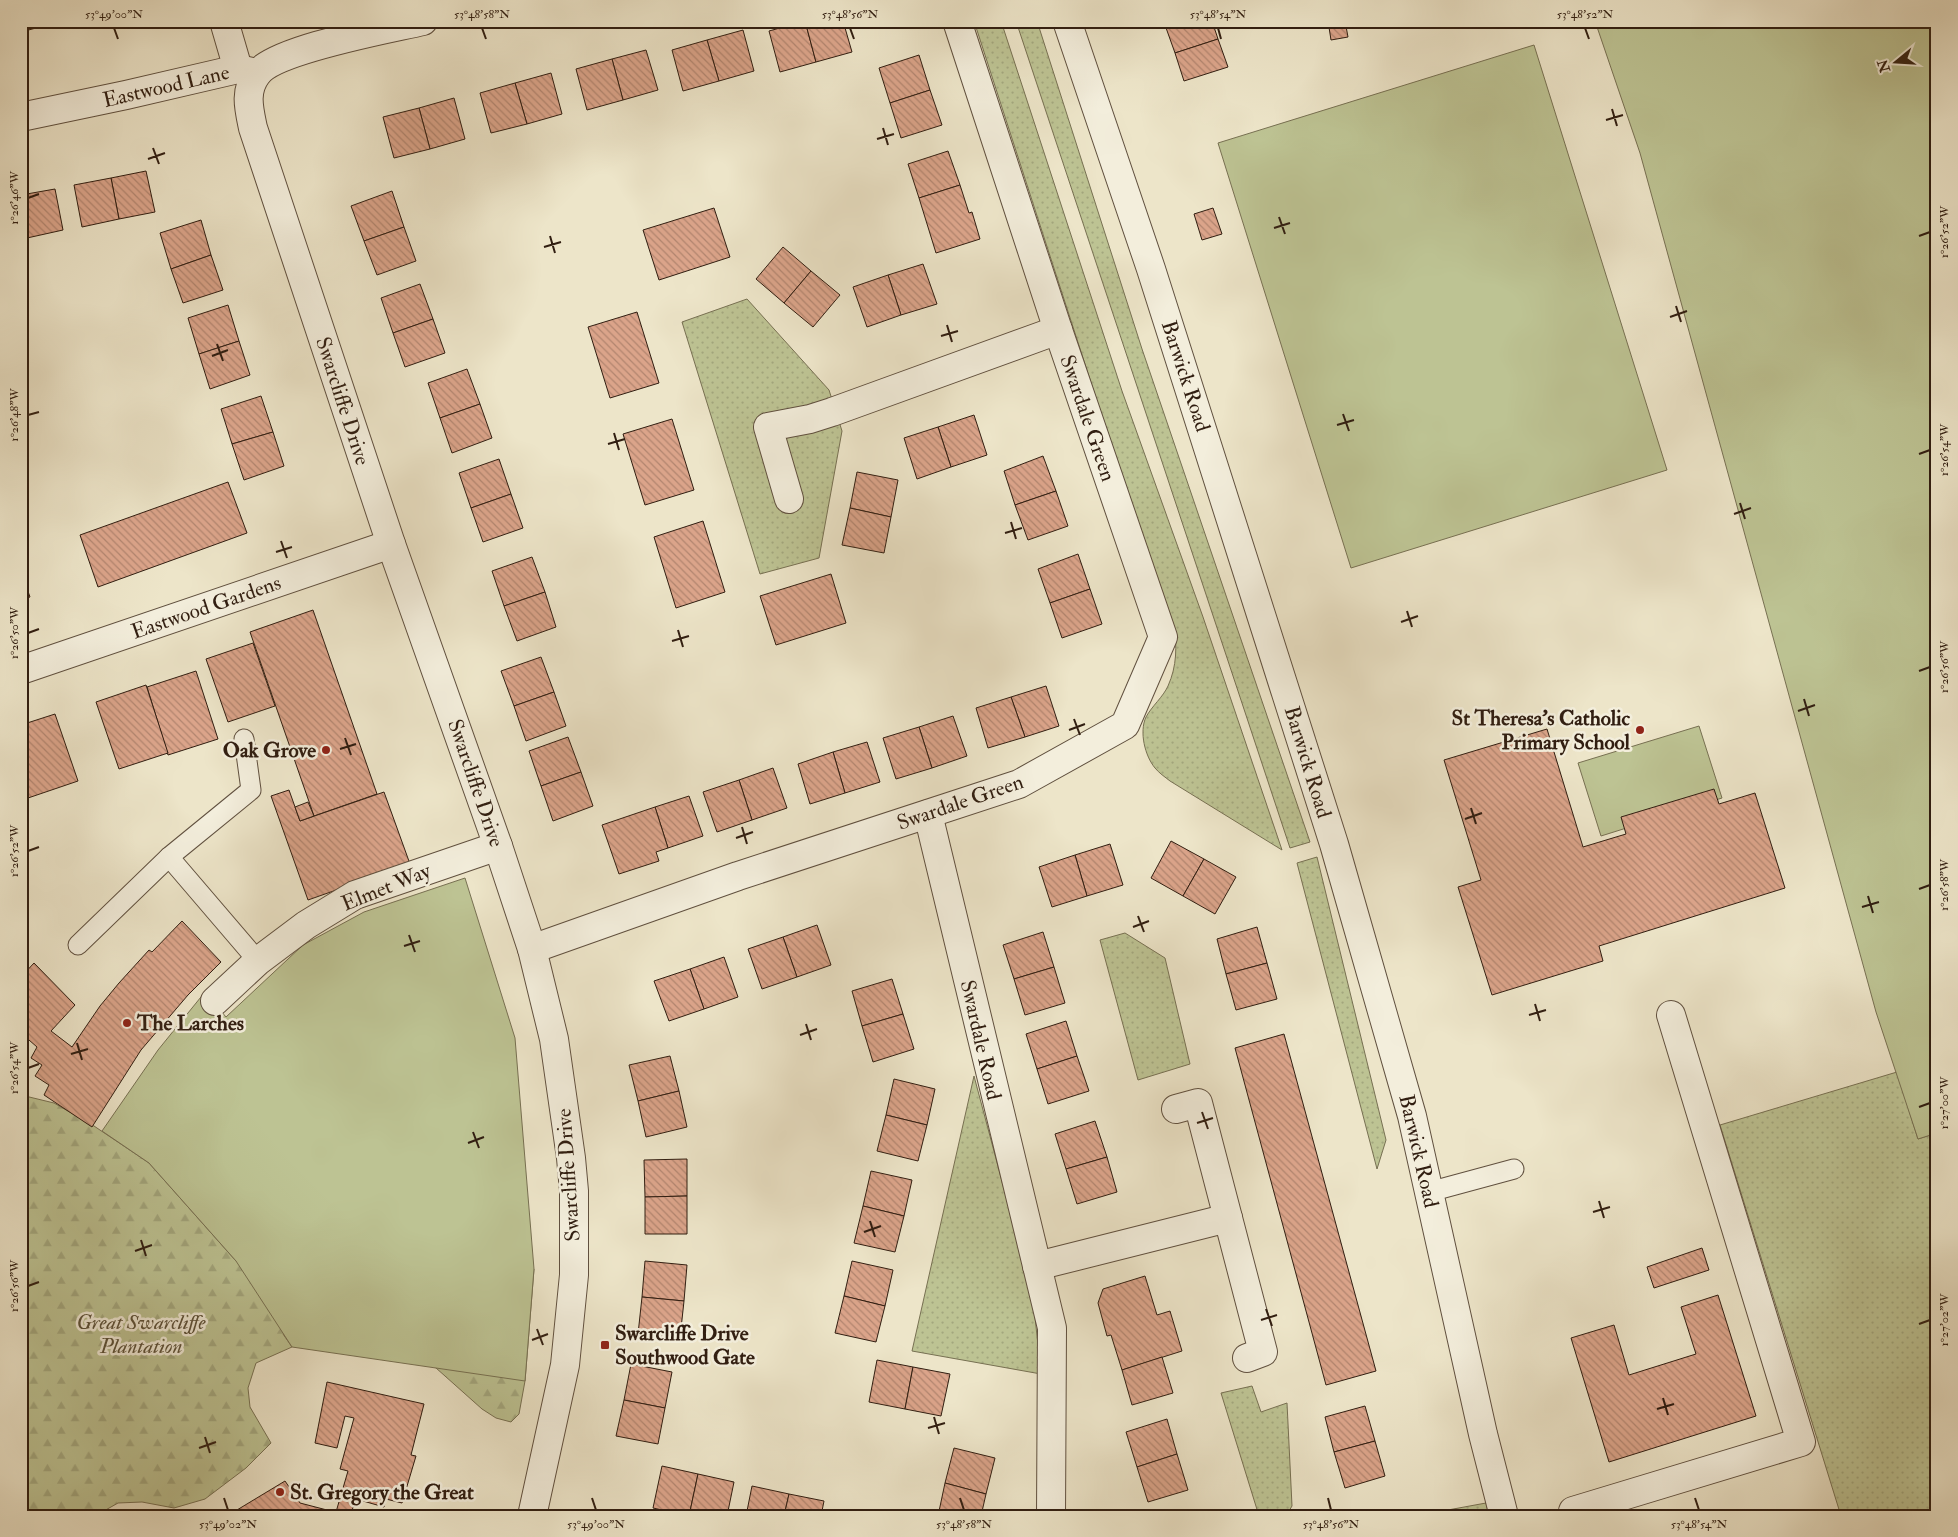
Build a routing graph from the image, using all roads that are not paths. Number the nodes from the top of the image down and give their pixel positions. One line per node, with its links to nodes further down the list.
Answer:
1 (224, 21): 5 (street)
2 (423, 21): 5 (street, Eastwood Lane)
3 (957, 21): 7 (street, Swardale Green)
4 (1067, 21): 22 (street, Barwick Road)
5 (248, 71): 6 (street, Eastwood Lane); 9 (street, Swarcliffe Drive)
6 (21, 117)
7 (1058, 330): 8 (street, Swardale Green); 12 (street, Swardale Green)
8 (790, 498)
9 (391, 544): 10 (street, Eastwood Gardens); 13 (street, Swarcliffe Drive)
10 (21, 670)
11 (244, 739): 14 (lane)
12 (928, 814): 16 (street, Swardale Green); 24 (street, Swardale Road)
13 (498, 846): 16 (street, Swarcliffe Drive); 17 (street, Elmet Way)
14 (170, 857): 15 (lane); 17 (lane)
15 (78, 945)
16 (532, 949): 27 (street, Swarcliffe Drive)
17 (258, 961): 18 (street, Elmet Way)
18 (215, 1001)
19 (1671, 1015): 26 (street)
20 (1176, 1109): 23 (street)
21 (1514, 1170): 22 (lane)
22 (1429, 1192): 29 (street, Barwick Road)
23 (1228, 1218): 24 (street); 25 (street)
24 (1037, 1266): 28 (street, Swardale Road)
25 (1247, 1358)
26 (1572, 1511)
27 (532, 1516)
28 (1051, 1516)
29 (1504, 1516)

